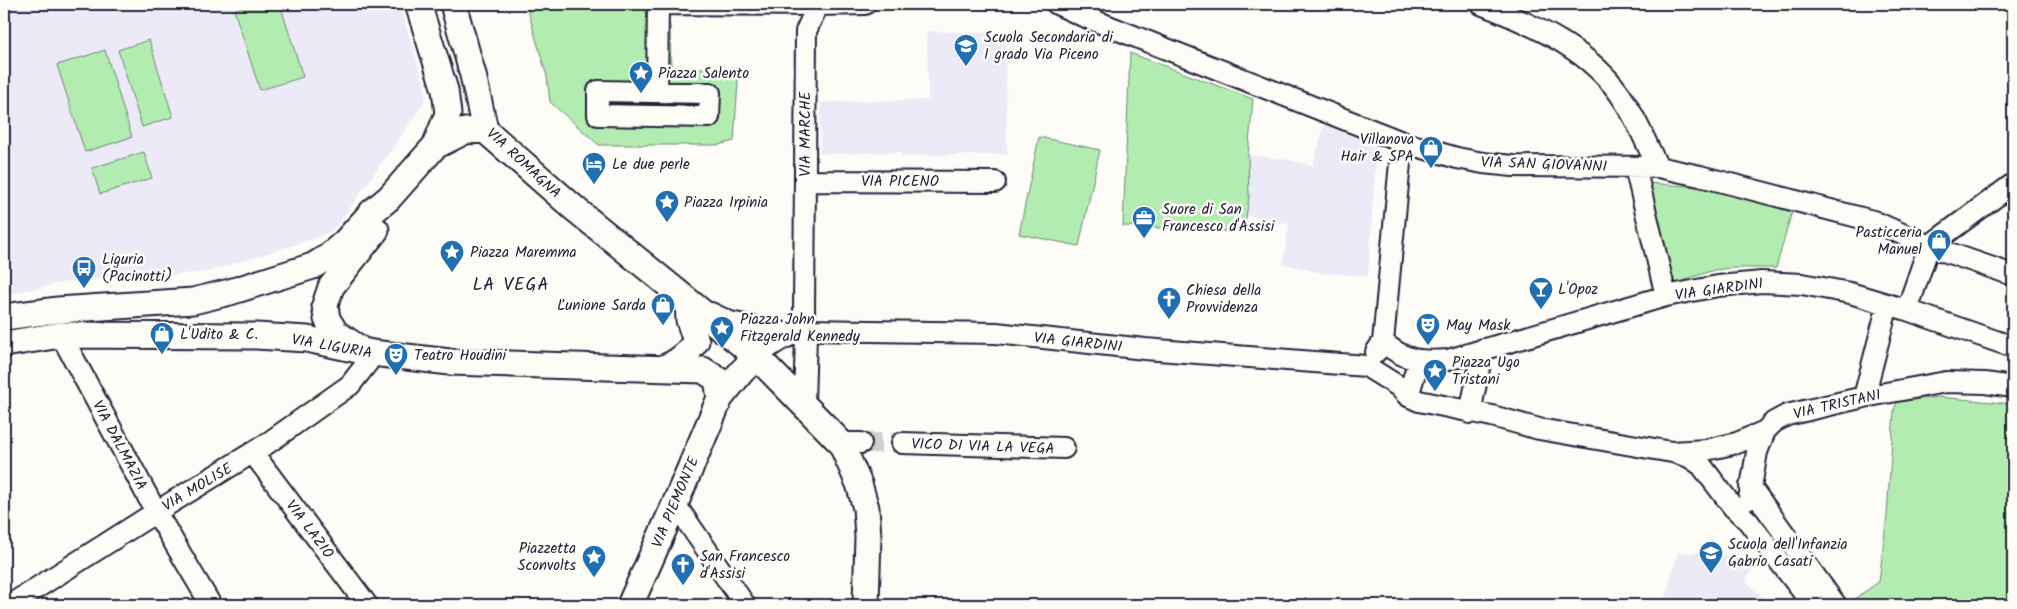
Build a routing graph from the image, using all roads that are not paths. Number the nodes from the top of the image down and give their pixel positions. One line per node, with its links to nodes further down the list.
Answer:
1 (418, 4): 11 (street)
2 (453, 4): 9 (street, VIA ROMAGNA)
3 (659, 4): 7 (street); 8 (street)
4 (866, 4): 7 (street)
5 (1057, 4): 10 (street, VIA SAN GIOVANNI)
6 (1481, 4): 13 (street)
7 (818, 6): 14 (street, VIA MARCHE)
8 (657, 92): 8 (street)
9 (485, 130): 11 (street); 21 (street, VIA ROMAGNA)
10 (1402, 142): 12 (street, VIA SAN GIOVANNI); 27 (street)
11 (435, 146): 17 (street)
12 (1635, 167): 13 (street, VIA SAN GIOVANNI); 20 (street)
13 (1658, 168): 18 (street, VIA SAN GIOVANNI)
14 (805, 181): 15 (street, VIA PICENO); 25 (street, VIA MARCHE)
15 (995, 182)
16 (2013, 184): 18 (street)
17 (389, 198): 24 (street); 31 (street)
18 (1929, 246): 19 (street, VIA SAN GIOVANNI); 23 (street)
19 (2011, 268)
20 (1666, 296): 22 (street, VIA GIARDINI); 30 (street, VIA GIARDINI)
21 (688, 303): 25 (street); 32 (street); 35 (street)
22 (1888, 304): 23 (street, VIA GIARDINI); 39 (street)
23 (1907, 310): 29 (street, VIA GIARDINI)
24 (4, 318)
25 (800, 326): 32 (street); 34 (street, VIA GIARDINI); 40 (street)
26 (61, 335): 28 (street, VIA LIGURIA); 31 (street, VIA LIGURIA); 49 (street, VIA DALMAZIA)
27 (1383, 342): 33 (street); 34 (street)
28 (4, 344)
29 (2013, 347)
30 (1483, 349): 33 (street); 41 (street)
31 (366, 352): 35 (street, VIA LIGURIA); 46 (street, VIA MOLISE)
32 (757, 357): 37 (street); 40 (street)
33 (1419, 360): 38 (street)
34 (1366, 366): 38 (street)
35 (663, 368): 37 (street, VIA LIGURIA)
36 (2013, 387): 39 (street, VIA TRISTANI)
37 (719, 388): 48 (street, VIA PIEMONTE)
38 (1408, 396): 41 (street)
39 (1864, 397): 42 (street, VIA TRISTANI)
40 (804, 403): 56 (street)
41 (1470, 413): 45 (street, VIA TRISTANI)
42 (1765, 431): 45 (street, VIA TRISTANI); 47 (street)
43 (902, 443): 44 (street, VICO DI VIA LA VEGA)
44 (1064, 448)
45 (1672, 452): 50 (street)
46 (253, 453): 49 (street, VIA MOLISE); 53 (street, VIA LAZIO)
47 (1750, 486): 50 (street); 58 (street)
48 (676, 504): 54 (street, VIA PIEMONTE); 55 (street)
49 (156, 512): 51 (street, VIA MOLISE); 52 (street, VIA DALMAZIA)
50 (1748, 521): 57 (street)
51 (10, 605)
52 (211, 605)
53 (367, 605)
54 (630, 605)
55 (745, 605)
56 (866, 605)
57 (1812, 605)
58 (1836, 605)

